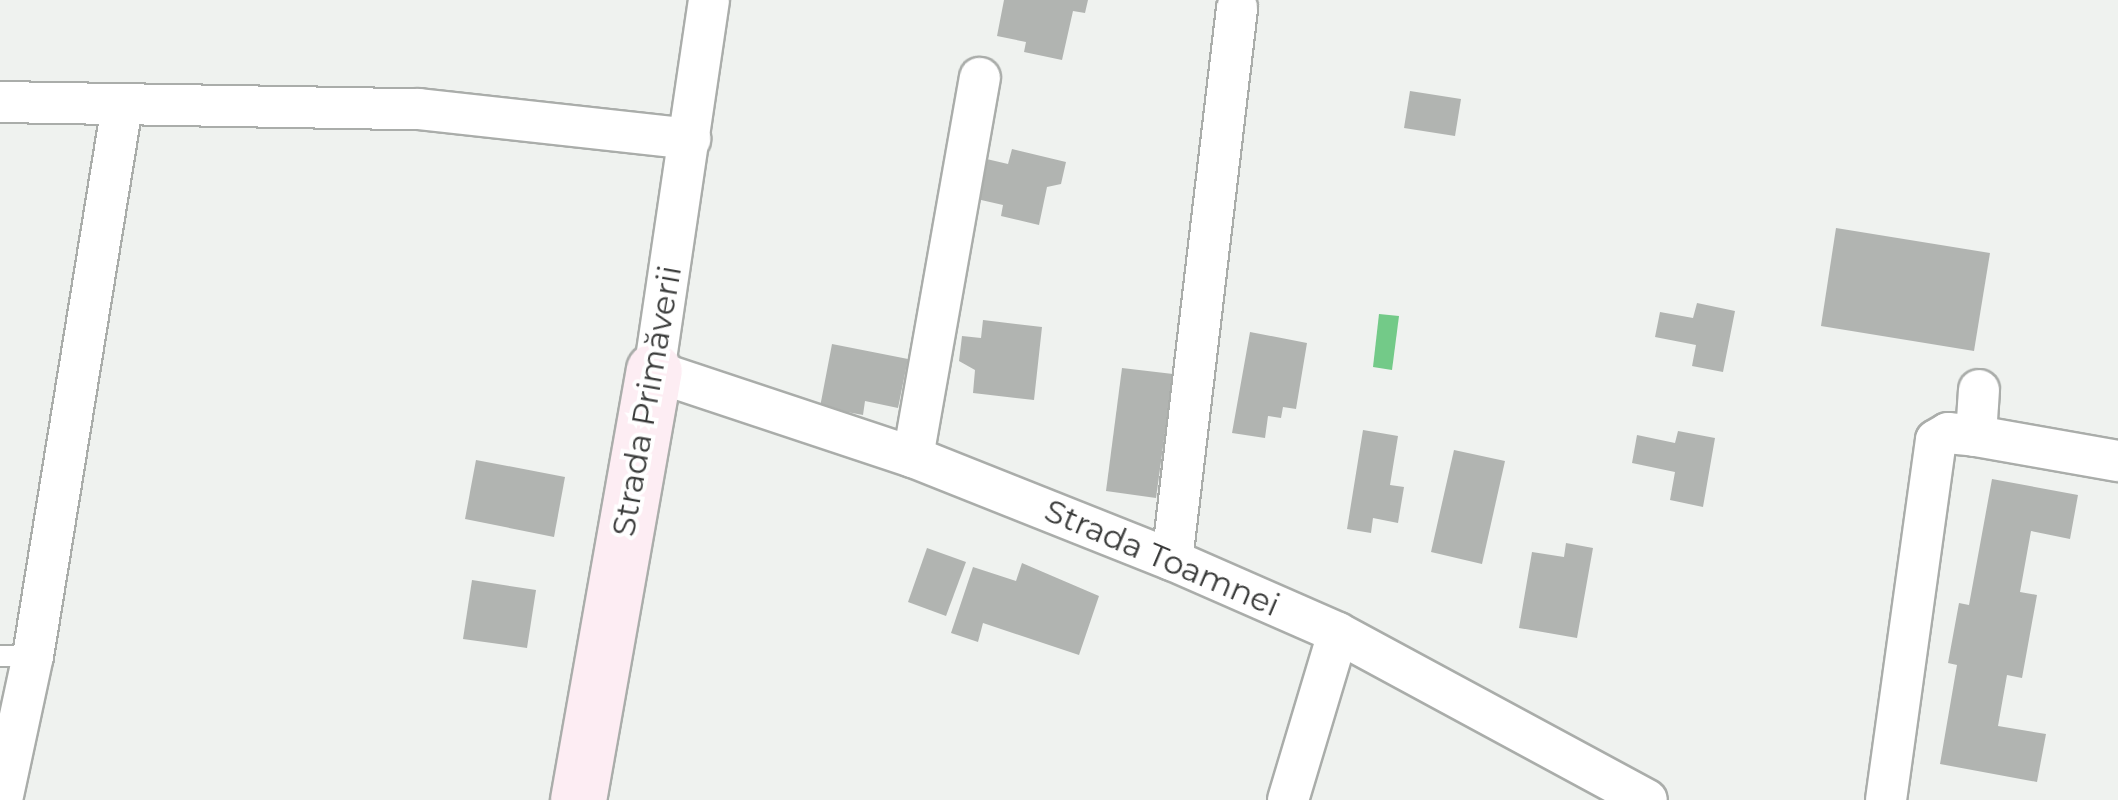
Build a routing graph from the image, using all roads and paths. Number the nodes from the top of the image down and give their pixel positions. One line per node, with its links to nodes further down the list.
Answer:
1 (708, 0): 6 (street, Strada Primăverii)
2 (1237, 8): 12 (street)
3 (980, 78): 10 (street)
4 (0, 102): 5 (street)
5 (122, 106): 6 (street); 14 (street)
6 (690, 139): 7 (street, Strada Primăverii)
7 (654, 371): 10 (street, Strada Toamnei); 16 (main road, Strada Primăverii)
8 (1979, 390): 9 (street)
9 (1976, 436): 11 (street); 19 (street)
10 (912, 457): 12 (street, Strada Toamnei)
11 (2118, 462)
12 (1172, 560): 13 (street, Strada Toamnei)
13 (1338, 633): 17 (street); 18 (street, Strada Toamnei)
14 (16, 656): 15 (street)
15 (2, 800)
16 (578, 800)
17 (1288, 800)
18 (1647, 800)
19 (1886, 800)

